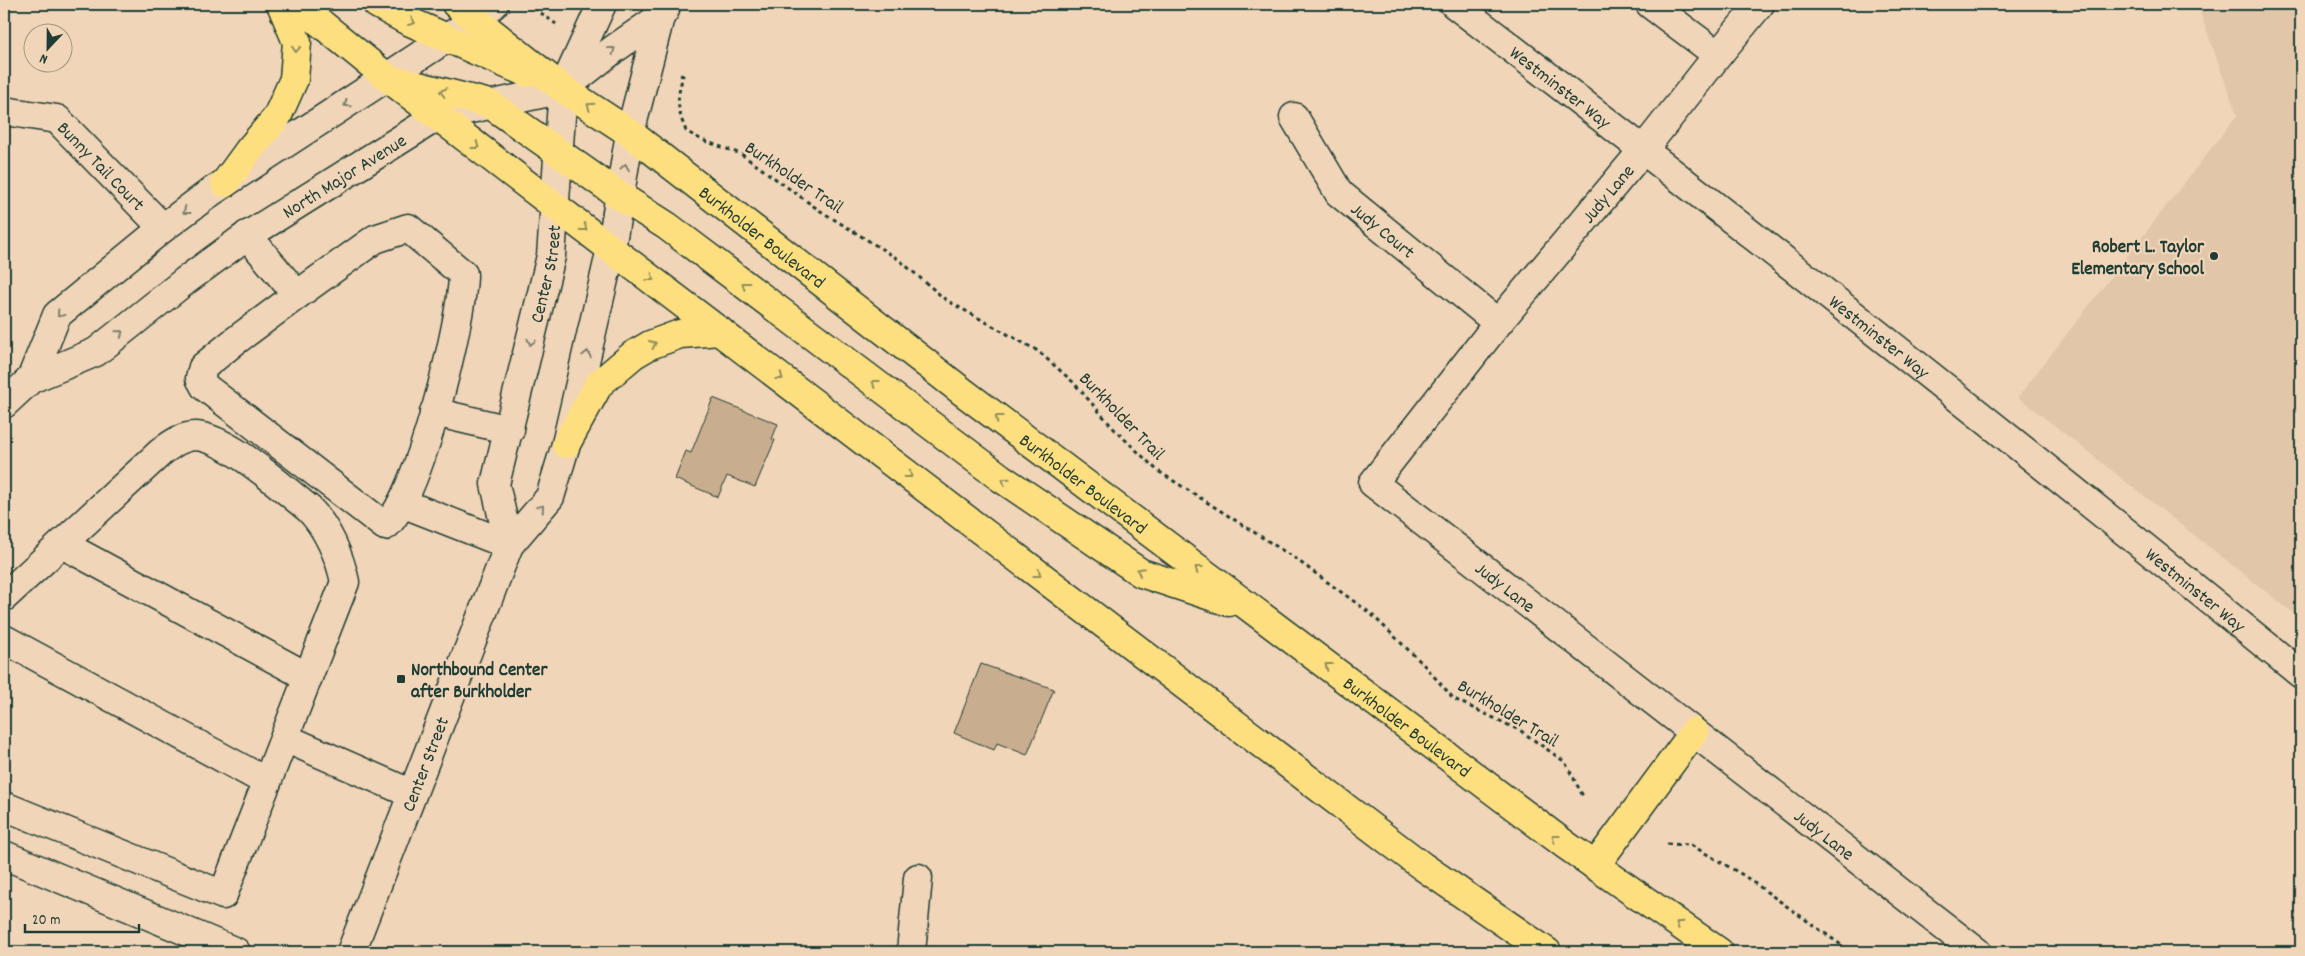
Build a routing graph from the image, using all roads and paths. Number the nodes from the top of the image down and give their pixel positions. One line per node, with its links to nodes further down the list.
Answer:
1 (281, 4): 24 (main road, one-way to 24)
2 (297, 4): 15 (main road)
3 (377, 4): 12 (main road, one-way to 12)
4 (602, 4): 16 (street, Center Street)
5 (1454, 4): 22 (street, Westminster Way)
6 (1650, 4): 13 (street)
7 (1760, 4): 13 (street, Judy Lane)
8 (534, 8): 11 (path)
9 (475, 9): 12 (street, North Major Avenue); 16 (main road, Burkholder Boulevard)
10 (664, 10): 16 (street, North Major Avenue, one-way to 10); 21 (street, Center Street)
11 (564, 29)
12 (448, 38): 15 (street, North Major Avenue); 16 (main road)
13 (1718, 55): 22 (street, Judy Lane)
14 (683, 76): 50 (path, Burkholder Trail)
15 (388, 78): 17 (main road, one-way to 15); 19 (main road); 24 (street, North Major Avenue, one-way to 24)
16 (563, 89): 17 (street, North Major Avenue); 21 (main road, Burkholder Boulevard, one-way to 16); 23 (street, Center Street)
17 (490, 104): 19 (street, North Major Avenue); 23 (main road)
18 (4, 110): 27 (street, Bunny Tail Court)
19 (438, 116): 26 (main road, one-way to 26); 28 (street, North Major Avenue)
20 (1294, 117): 31 (street, Judy Court)
21 (630, 133): 25 (street, Center Street, one-way to 21); 42 (main road, Burkholder Boulevard, one-way to 21)
22 (1644, 149): 31 (street, Judy Lane); 44 (street, Westminster Way)
23 (560, 152): 25 (main road); 26 (street, Center Street)
24 (225, 183): 27 (street, North Major Avenue, one-way to 27)
25 (620, 196): 29 (street, Center Street); 42 (main road, one-way to 25)
26 (556, 207): 29 (main road, one-way to 29); 36 (street, Center Street, one-way to 36)
27 (163, 228): 33 (street, North Major Avenue, one-way to 33)
28 (247, 235): 30 (street); 33 (street, North Major Avenue, one-way to 28)
29 (612, 249): 32 (main road, one-way to 32); 37 (street, Center Street, one-way to 29)
30 (297, 295): 35 (street); 38 (street)
31 (1498, 323): 46 (street, Judy Lane)
32 (720, 331): 37 (main road, one-way to 32); 59 (main road, one-way to 59)
33 (31, 379): 34 (street, North Major Avenue)
34 (4, 404)
35 (434, 412): 36 (street); 38 (street)
36 (510, 430): 40 (street, Center Street)
37 (566, 444): 40 (street, Center Street, one-way to 37)
38 (402, 503): 40 (street)
39 (62, 544): 41 (street); 45 (street); 45 (street)
40 (509, 545): 49 (street, Center Street)
41 (4, 597)
42 (1252, 610): 54 (main road, Burkholder Boulevard, one-way to 42)
43 (4, 639): 48 (street)
44 (2301, 674)
45 (308, 677): 47 (street)
46 (1694, 732): 54 (main road); 62 (street, Judy Lane)
47 (285, 738): 48 (street); 49 (street)
48 (267, 782): 51 (street)
49 (412, 794): 57 (street, Center Street)
50 (1584, 798)
51 (4, 806)
52 (1667, 844): 61 (path)
53 (4, 855): 56 (street)
54 (1595, 866): 60 (main road, Burkholder Boulevard, one-way to 54)
55 (918, 878): 58 (street)
56 (236, 952)
57 (351, 952)
58 (911, 952)
59 (1547, 952)
60 (1719, 952)
61 (1851, 952)
62 (1976, 952)

